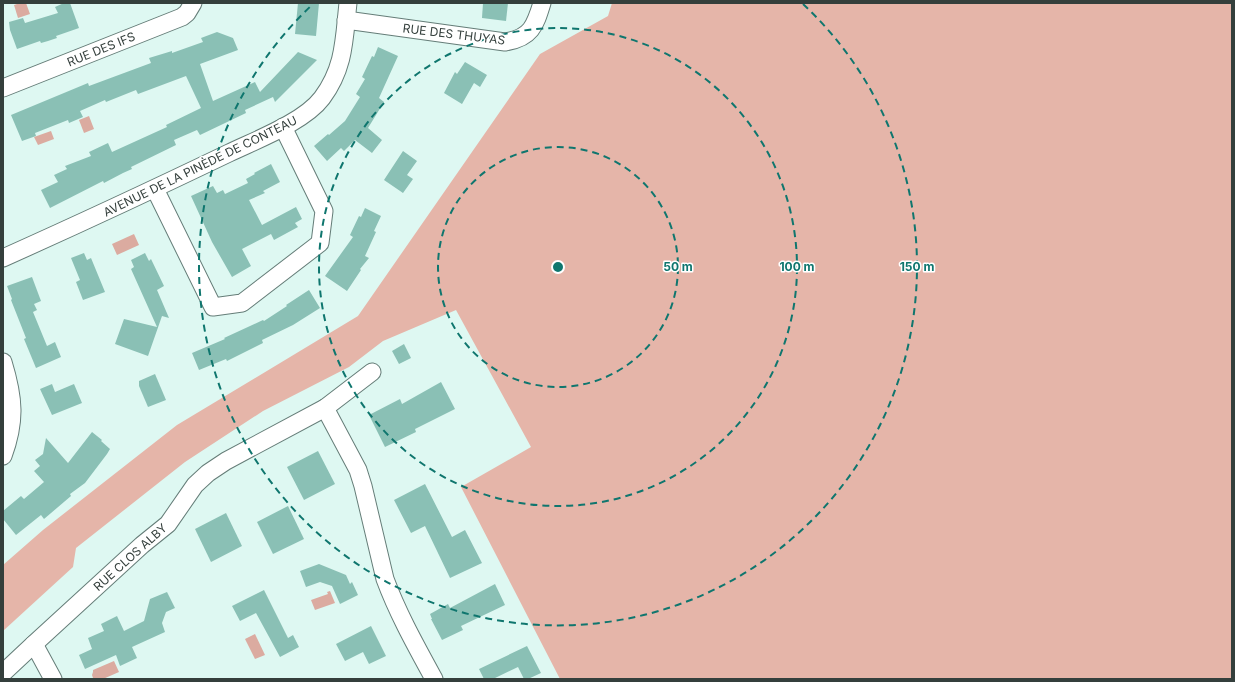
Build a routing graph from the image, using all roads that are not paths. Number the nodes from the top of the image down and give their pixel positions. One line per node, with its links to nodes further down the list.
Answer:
1 (193, 3): 5 (street, RUE DES IFS)
2 (348, 3): 4 (street, AVENUE DE LA PINÈDE DE CONTEAU)
3 (542, 3): 4 (street, RUE DES THUYAS)
4 (346, 20): 6 (street, AVENUE DE LA PINÈDE DE CONTEAU)
5 (3, 88)
6 (283, 127): 7 (street, AVENUE DE LA PINÈDE DE CONTEAU); 7 (street)
7 (155, 189): 8 (street, AVENUE DE LA PINÈDE DE CONTEAU)
8 (3, 258)
9 (3, 362): 12 (street)
10 (372, 372): 11 (street, RUE CLOS ALBY)
11 (325, 408): 13 (street, RUE CLOS ALBY); 16 (street)
12 (3, 456)
13 (34, 644): 14 (street, RUE CLOS ALBY); 15 (street)
14 (3, 673)
15 (53, 679)
16 (434, 679)

